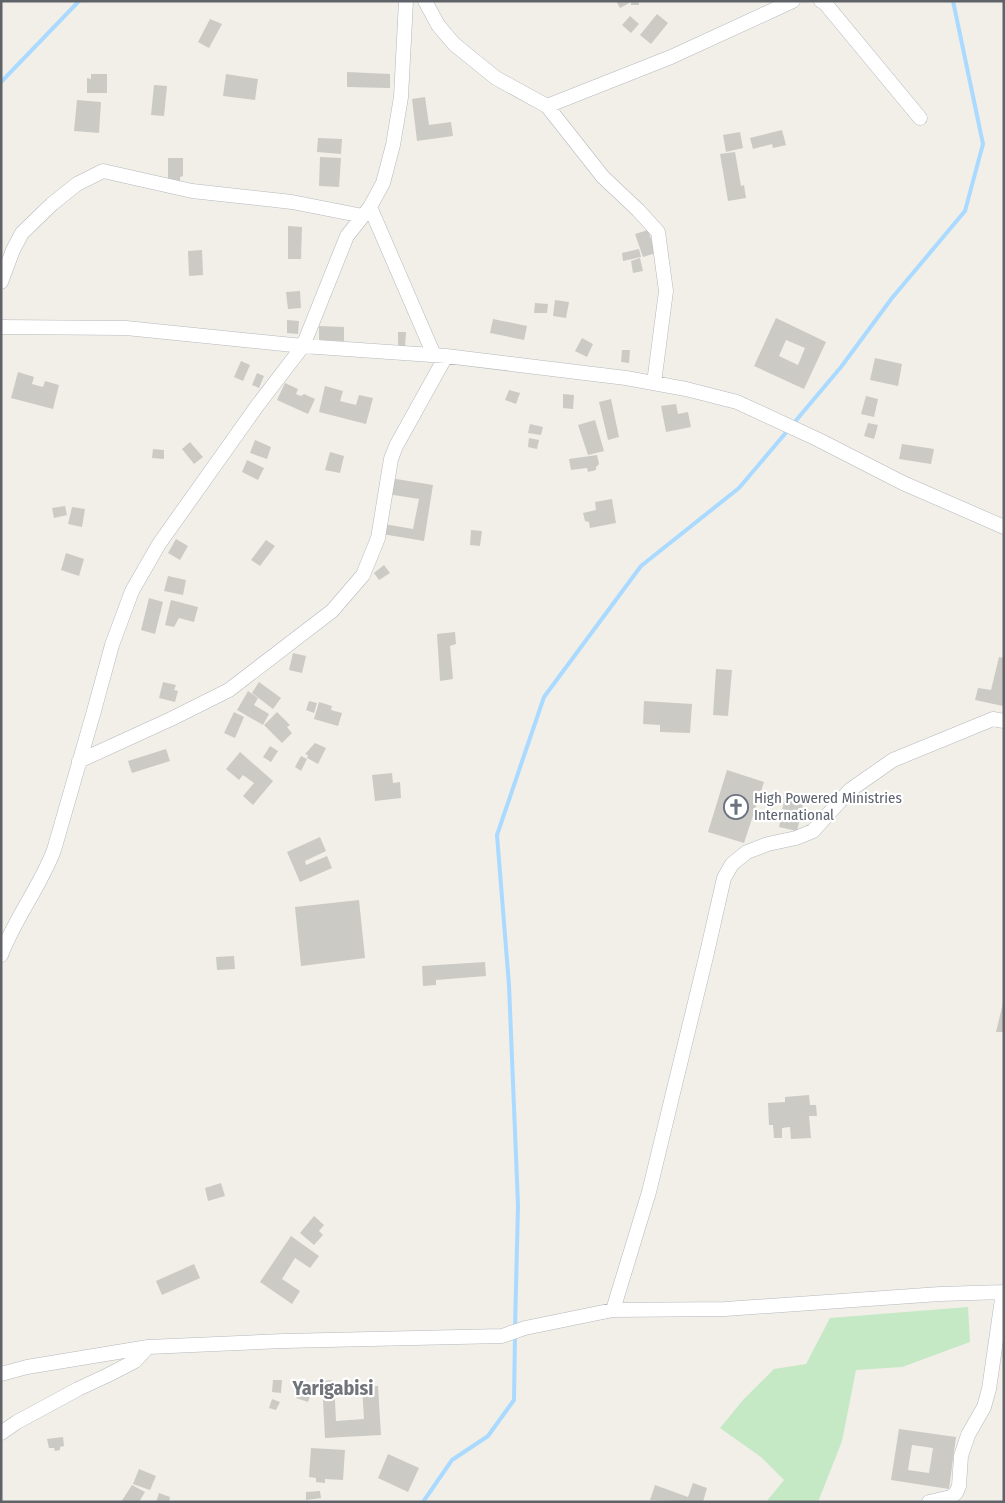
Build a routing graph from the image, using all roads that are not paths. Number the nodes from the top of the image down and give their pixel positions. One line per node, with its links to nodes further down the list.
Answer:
1 (406, 1): 7 (street)
2 (424, 1): 5 (street)
3 (793, 1): 5 (street)
4 (821, 1): 6 (street)
5 (547, 106): 12 (street)
6 (920, 118)
7 (367, 212): 8 (street); 10 (street); 11 (street)
8 (1, 282)
9 (1, 327): 10 (street)
10 (304, 346): 11 (street); 15 (street)
11 (440, 356): 12 (street); 15 (street)
12 (654, 383): 13 (street)
13 (1004, 527)
14 (1004, 721): 18 (street)
15 (79, 761): 16 (street)
16 (1, 955)
17 (1003, 1292): 18 (street); 22 (street)
18 (613, 1310): 19 (street)
19 (148, 1347): 20 (street); 21 (street)
20 (1, 1374)
21 (1, 1433)
22 (928, 1502)

